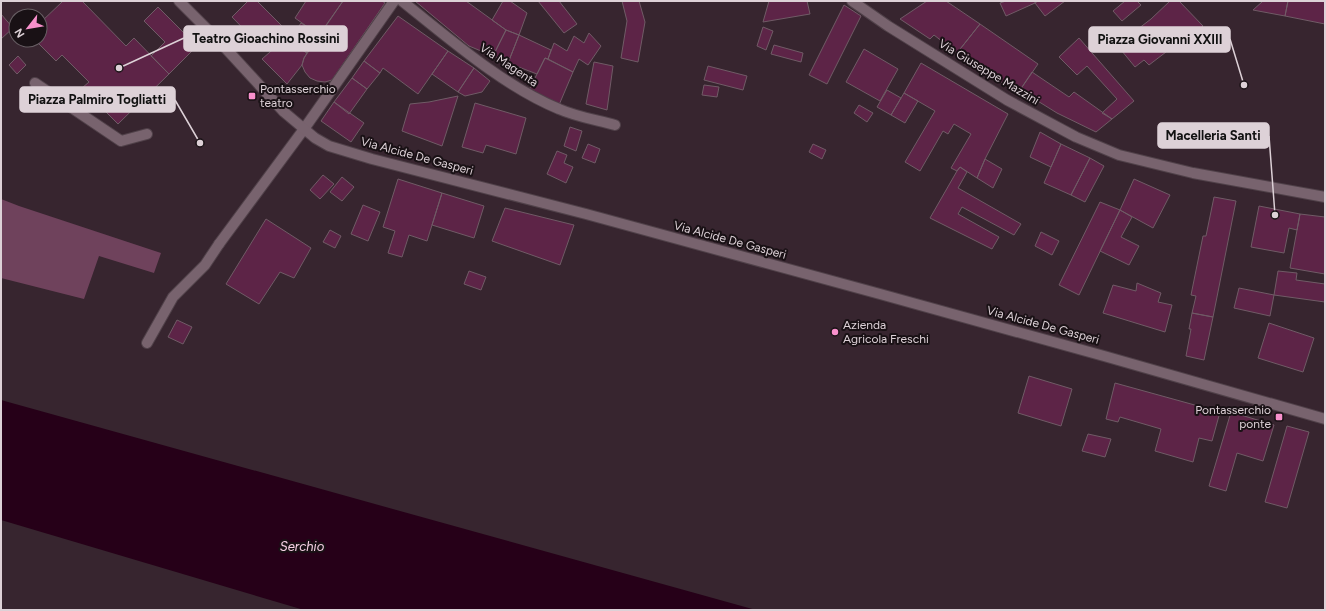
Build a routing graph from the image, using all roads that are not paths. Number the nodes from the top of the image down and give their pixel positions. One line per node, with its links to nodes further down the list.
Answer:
1 (179, 1): 7 (street, Via Alcide De Gasperi)
2 (394, 1): 7 (street)
3 (402, 1): 6 (street, Via Magenta)
4 (852, 1): 9 (street, Via Giuseppe Mazzini)
5 (34, 83): 8 (street)
6 (615, 125)
7 (304, 129): 10 (street); 11 (street, Via Alcide De Gasperi)
8 (148, 134)
9 (1325, 197)
10 (147, 343)
11 (1325, 420)

